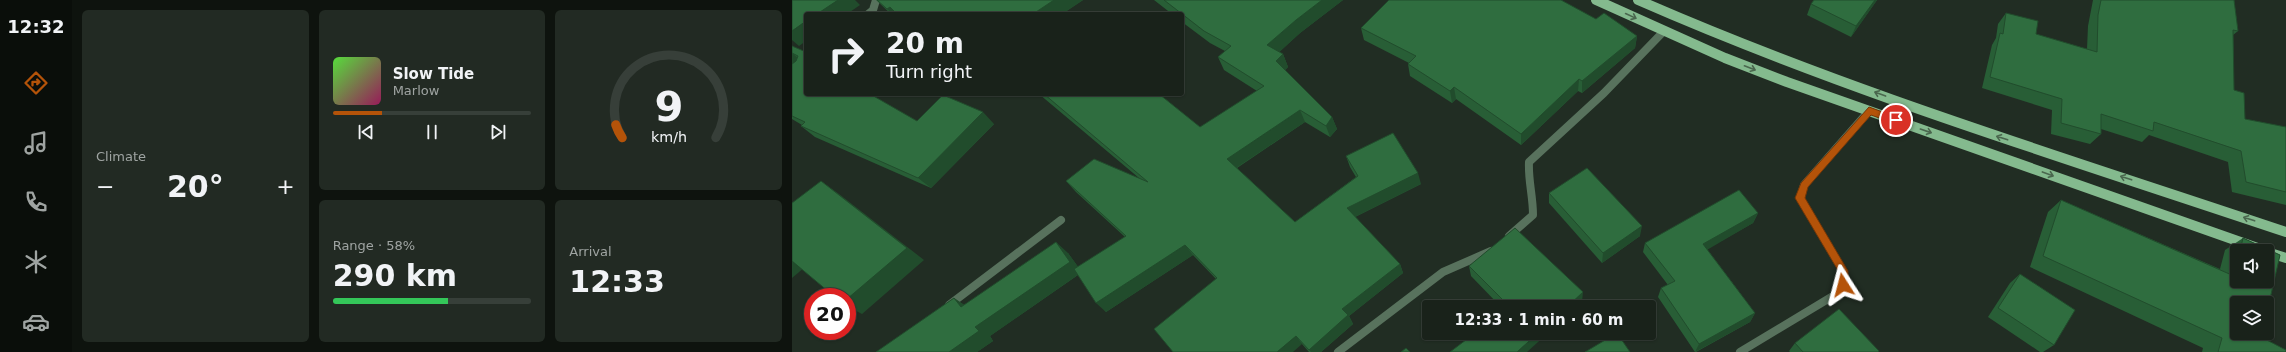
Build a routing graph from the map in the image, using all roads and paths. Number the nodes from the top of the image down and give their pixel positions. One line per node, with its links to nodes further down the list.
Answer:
1 (876, 0): 4 (street)
2 (1596, 0): 5 (main road, one-way to 5)
3 (1638, 0): 8 (main road, one-way to 3)
4 (870, 12)
5 (1664, 31): 6 (main road, one-way to 6); 13 (street)
6 (1869, 111): 9 (main road, one-way to 9); 14 (street)
7 (1060, 220): 12 (street)
8 (2286, 232)
9 (2246, 244)
10 (2274, 254): 11 (main road)
11 (2286, 258)
12 (944, 310)
13 (1338, 352)
14 (1740, 352)

